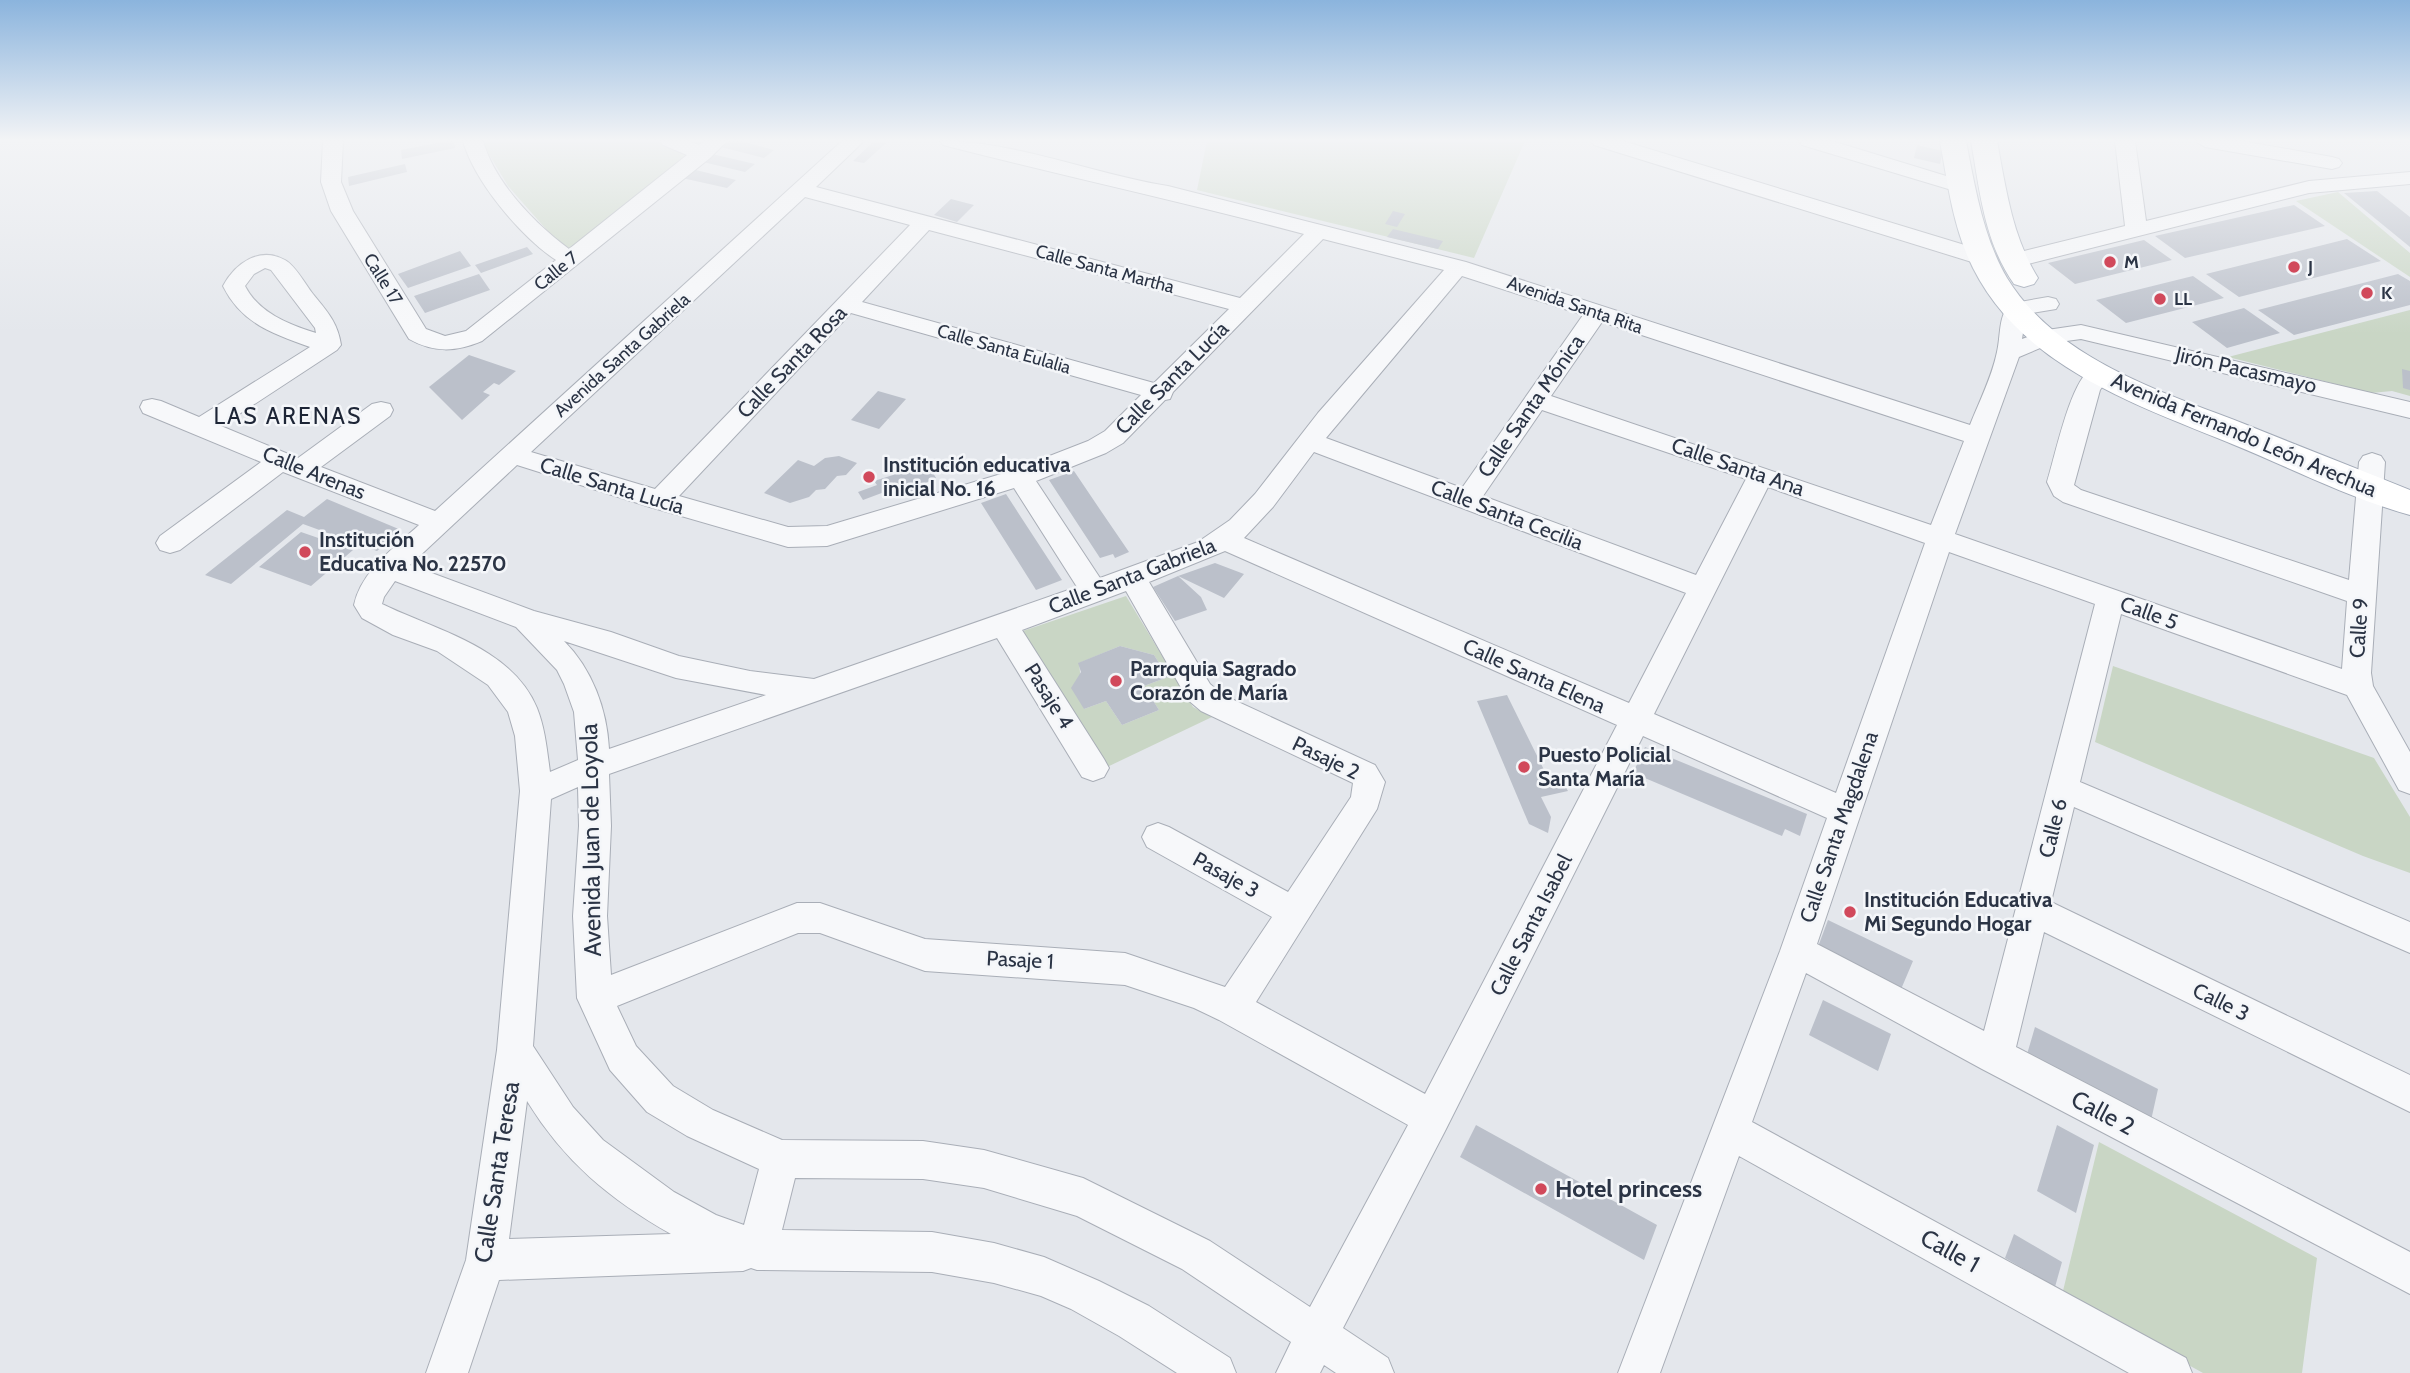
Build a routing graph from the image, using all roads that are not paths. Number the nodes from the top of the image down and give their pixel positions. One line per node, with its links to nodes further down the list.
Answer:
1 (340, 205): 26 (street, Calle 17)
2 (514, 205): 16 (street)
3 (638, 205): 16 (street, Calle 7)
4 (786, 205): 38 (street, Avenida Santa Gabriela)
5 (859, 205): 12 (street, Calle Santa Martha)
6 (1220, 205): 13 (street, Avenida Santa Rita)
7 (1810, 205): 15 (street)
8 (1967, 205): 15 (main road, Avenida Fernando León Arechua)
9 (1996, 205): 17 (main road)
10 (2133, 205): 14 (street)
11 (2233, 205): 14 (street)
12 (924, 222): 20 (street, Calle Santa Rosa); 21 (street, Calle Santa Martha)
13 (1320, 230): 18 (street, Avenida Santa Rita); 21 (street, Calle Santa Lucía)
14 (2136, 230): 17 (street)
15 (1983, 258): 22 (main road, Avenida Fernando León Arechua)
16 (570, 259): 26 (street, Calle 7)
17 (2012, 261): 19 (main road, Avenida Fernando León Arechua)
18 (1458, 267): 23 (street, Avenida Santa Rita); 37 (street, Calle Santa Gabriela)
19 (2049, 304): 22 (street); 24 (main road, Avenida Fernando León Arechua)
20 (848, 305): 30 (street, Calle Santa Eulalia); 45 (street, Calle Santa Rosa)
21 (1245, 306): 30 (street, Calle Santa Lucía)
22 (2017, 309): 25 (main road, Avenida Fernando León Arechua); 28 (street, Calle Santa Magdalena)
23 (1596, 313): 31 (street, Calle Santa Mónica); 36 (street, Avenida Santa Rita)
24 (2081, 332): 25 (street); 34 (street, Jirón Pacasmayo); 41 (main road, Avenida Fernando León Arechua)
25 (2047, 337): 28 (street); 29 (main road, Avenida Fernando León Arechua)
26 (458, 344)
27 (329, 345): 35 (street)
28 (2009, 353): 36 (street, Calle Santa Magdalena)
29 (2099, 374): 41 (main road, Avenida Fernando León Arechua); 55 (street)
30 (1161, 393): 42 (street, Calle Santa Lucía)
31 (1535, 399): 40 (street, Calle Santa Ana); 44 (street, Calle Santa Mónica)
32 (152, 407): 35 (street, Calle Arenas)
33 (381, 410): 39 (street)
34 (2410, 410)
35 (202, 427): 39 (street, Calle Arenas)
36 (1976, 436): 48 (street, Calle Santa Magdalena)
37 (1310, 441): 44 (street, Calle Santa Cecilia); 49 (street, Calle Santa Gabriela)
38 (513, 455): 45 (street, Calle Santa Lucía); 47 (street, Avenida Santa Gabriela)
39 (290, 465): 47 (street, Calle Arenas); 50 (street)
40 (1761, 475): 48 (street, Calle Santa Ana); 53 (street, Calle Santa Isabel)
41 (2371, 475): 43 (main road, Avenida Fernando León Arechua); 46 (main road, Avenida Fernando León Arechua); 55 (street, Calle 9)
42 (1020, 477): 45 (street, Calle Santa Lucía); 54 (street)
43 (2410, 477)
44 (1467, 500): 53 (street, Calle Santa Cecilia)
45 (659, 501)
46 (2410, 503)
47 (438, 522): 51 (street, Avenida Santa Gabriela)
48 (1940, 538): 56 (street, Calle 5); 67 (street, Calle Santa Magdalena)
49 (1224, 540): 52 (street, Calle Santa Gabriela); 61 (street, Calle Santa Elena)
50 (170, 543)
51 (389, 568): 57 (street, Avenida Juan de Loyola); 66 (street)
52 (1133, 579): 54 (street, Calle Santa Gabriela); 70 (street, Pasaje 2)
53 (1704, 589): 61 (street, Calle Santa Isabel)
54 (1094, 592): 58 (street, Calle Santa Gabriela)
55 (2361, 595): 59 (street, Calle 9)
56 (2110, 599): 59 (street, Calle 5); 65 (street, Calle 6)
57 (526, 619): 60 (street, Calle Santa Gabriela); 62 (street, Avenida Juan de Loyola)
58 (1004, 625): 60 (street, Calle Santa Gabriela); 63 (street, Pasaje 4)
59 (2358, 687): 64 (street, Calle 9)
60 (820, 690): 62 (street, Calle Santa Gabriela)
61 (1636, 720): 67 (street, Calle Santa Elena); 78 (street, Calle Santa Isabel)
62 (594, 767): 66 (street, Calle Santa Gabriela); 73 (street, Avenida Juan de Loyola)
63 (1093, 768)
64 (2410, 781)
65 (2062, 788): 69 (street, Calle 6); 71 (street)
66 (536, 791): 75 (street)
67 (1845, 811): 72 (street, Calle Santa Magdalena)
68 (1158, 837): 70 (street, Pasaje 3)
69 (2033, 910): 76 (street, Calle 6); 77 (street, Calle 3)
70 (1294, 912): 74 (street, Pasaje 2)
71 (2410, 938)
72 (1797, 951): 76 (street, Calle 2); 79 (street, Calle Santa Magdalena)
73 (595, 998): 74 (street, Pasaje 1); 80 (street, Avenida Juan de Loyola)
74 (1232, 1008): 78 (street, Pasaje 1)
75 (515, 1050): 81 (street); 82 (street, Calle Santa Teresa)
76 (1995, 1057): 83 (street, Calle 2)
77 (2410, 1094)
78 (1432, 1118): 84 (street, Calle Santa Isabel)
79 (1729, 1130): 89 (street, Calle Santa Magdalena); 90 (street, Calle 1)
80 (781, 1159): 81 (street); 84 (street, Avenida Juan de Loyola)
81 (757, 1250): 82 (street); 86 (street)
82 (486, 1260): 85 (street, Calle Santa Teresa)
83 (2410, 1274)
84 (1317, 1334): 87 (street, Calle Santa Isabel); 88 (street, Avenida Juan de Loyola)
85 (447, 1373)
86 (1215, 1373)
87 (1297, 1373)
88 (1373, 1373)
89 (1639, 1373)
90 (2171, 1373)

